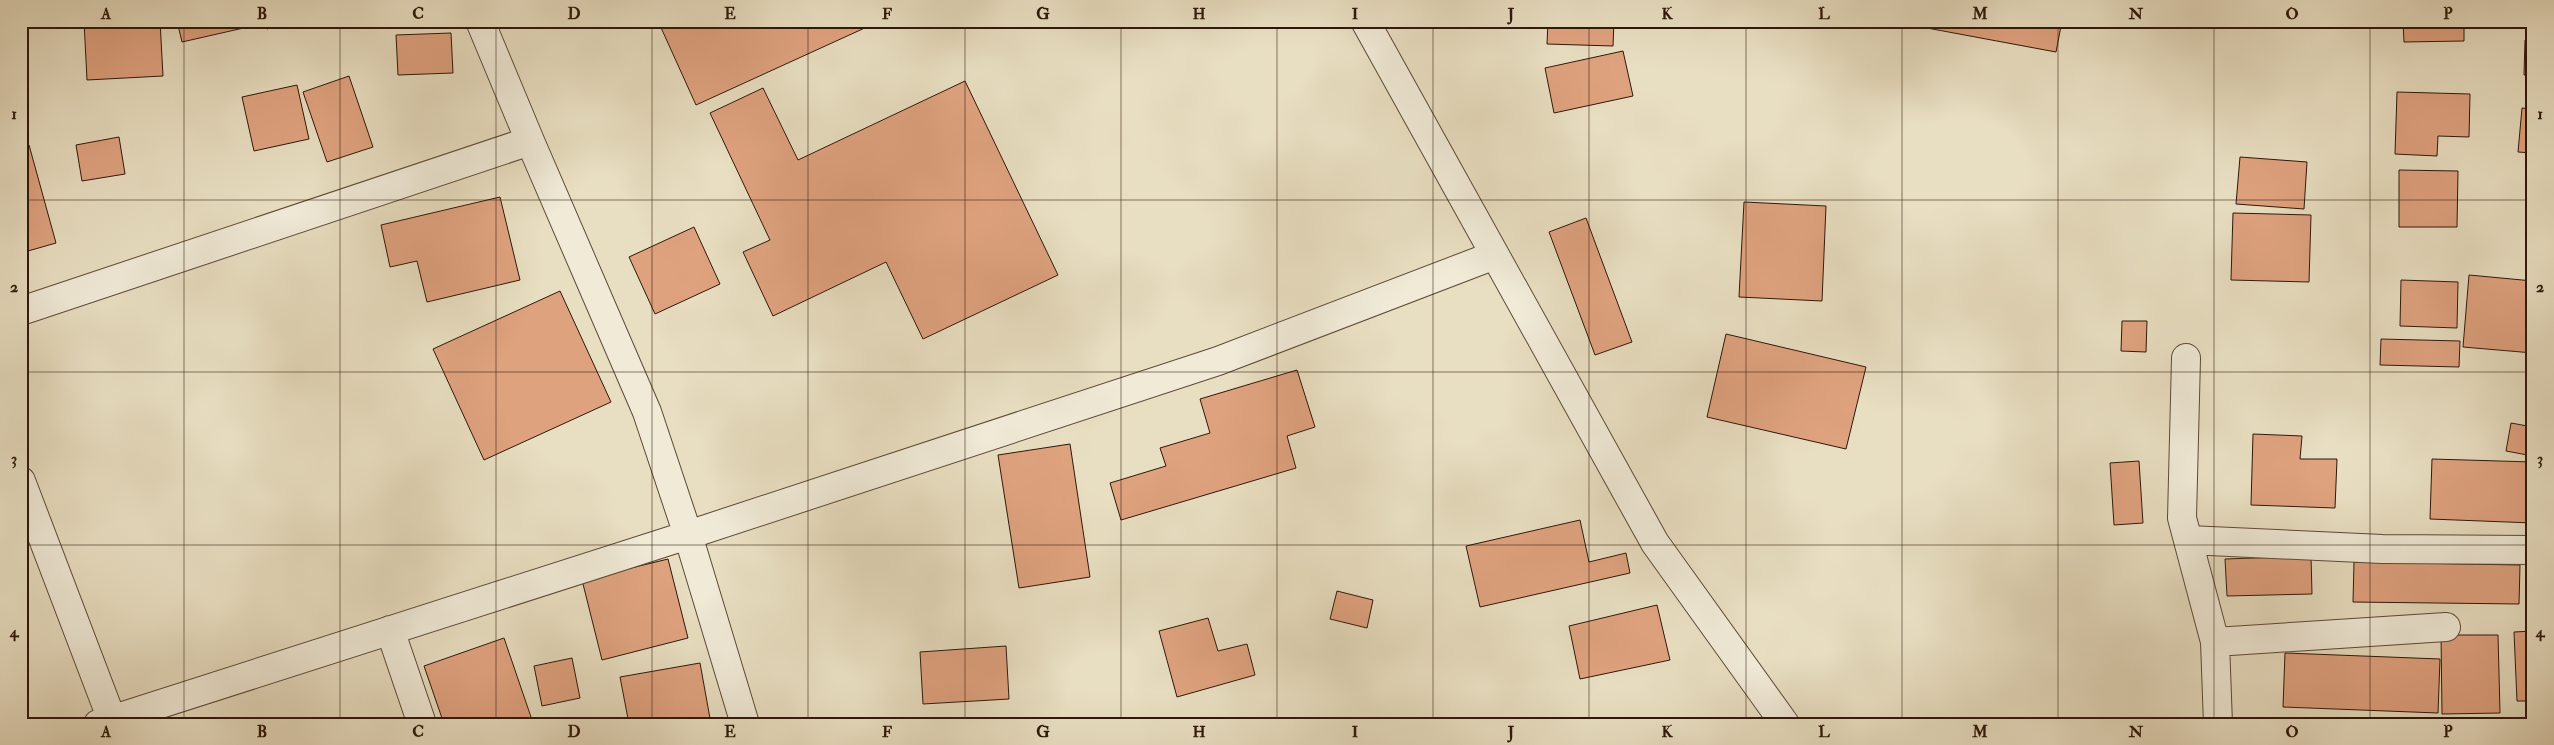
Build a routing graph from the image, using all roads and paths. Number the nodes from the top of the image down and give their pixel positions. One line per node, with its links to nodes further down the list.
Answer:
1 (480, 21): 3 (street)
2 (1365, 21): 4 (street)
3 (530, 141): 5 (street); 8 (street)
4 (1495, 255): 8 (street); 17 (street)
5 (21, 311)
6 (2186, 358): 9 (street)
7 (21, 480): 14 (street)
8 (688, 535): 12 (street); 16 (street)
9 (2188, 540): 10 (street); 13 (street)
10 (2533, 550)
11 (2446, 627): 13 (street)
12 (390, 630): 14 (street); 15 (street)
13 (2215, 642): 18 (street)
14 (105, 722)
15 (422, 724)
16 (745, 724)
17 (1785, 724)
18 (2218, 724)

